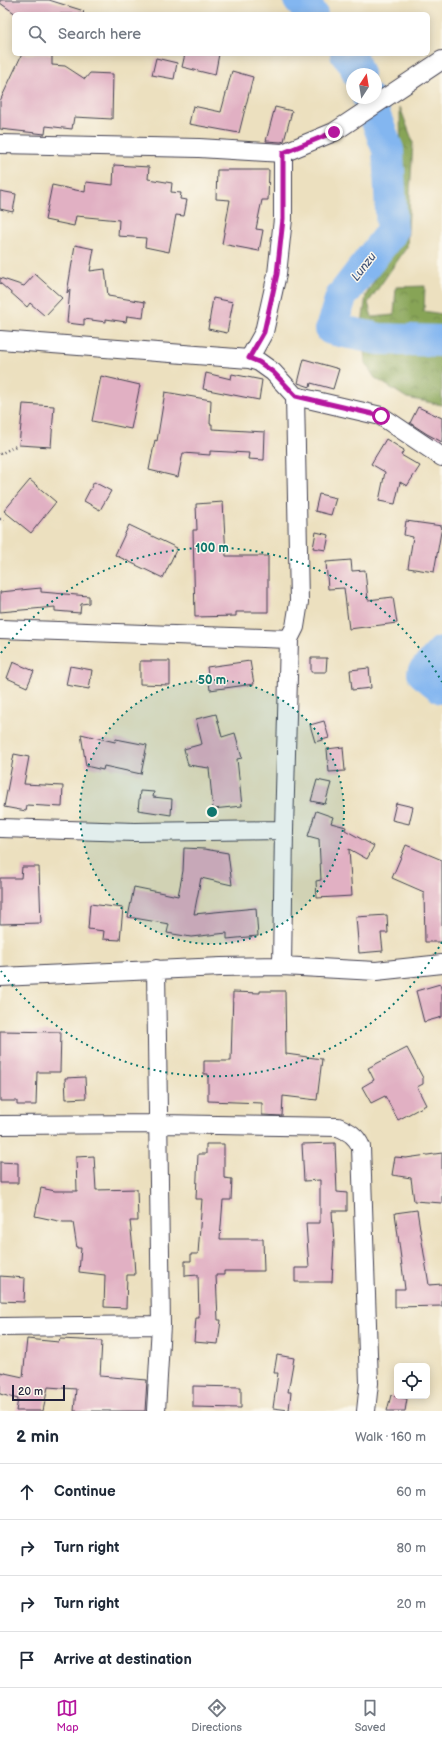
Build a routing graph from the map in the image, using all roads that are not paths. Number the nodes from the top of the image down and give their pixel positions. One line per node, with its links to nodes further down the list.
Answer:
1 (442, 60): 3 (street)
2 (0, 144): 3 (street)
3 (283, 153): 5 (street)
4 (0, 340): 5 (street)
5 (249, 358): 6 (street)
6 (296, 396): 7 (street); 9 (street)
7 (442, 458)
8 (0, 629): 9 (street)
9 (290, 639): 11 (street)
10 (0, 828): 11 (street)
11 (284, 830): 13 (street)
12 (442, 964): 13 (street)
13 (282, 966): 14 (street)
14 (156, 969): 15 (street); 16 (street)
15 (0, 977)
16 (159, 1124): 17 (street); 18 (street); 21 (street)
17 (0, 1125)
18 (161, 1325): 19 (street); 20 (street)
19 (0, 1327)
20 (156, 1411)
21 (366, 1411)

